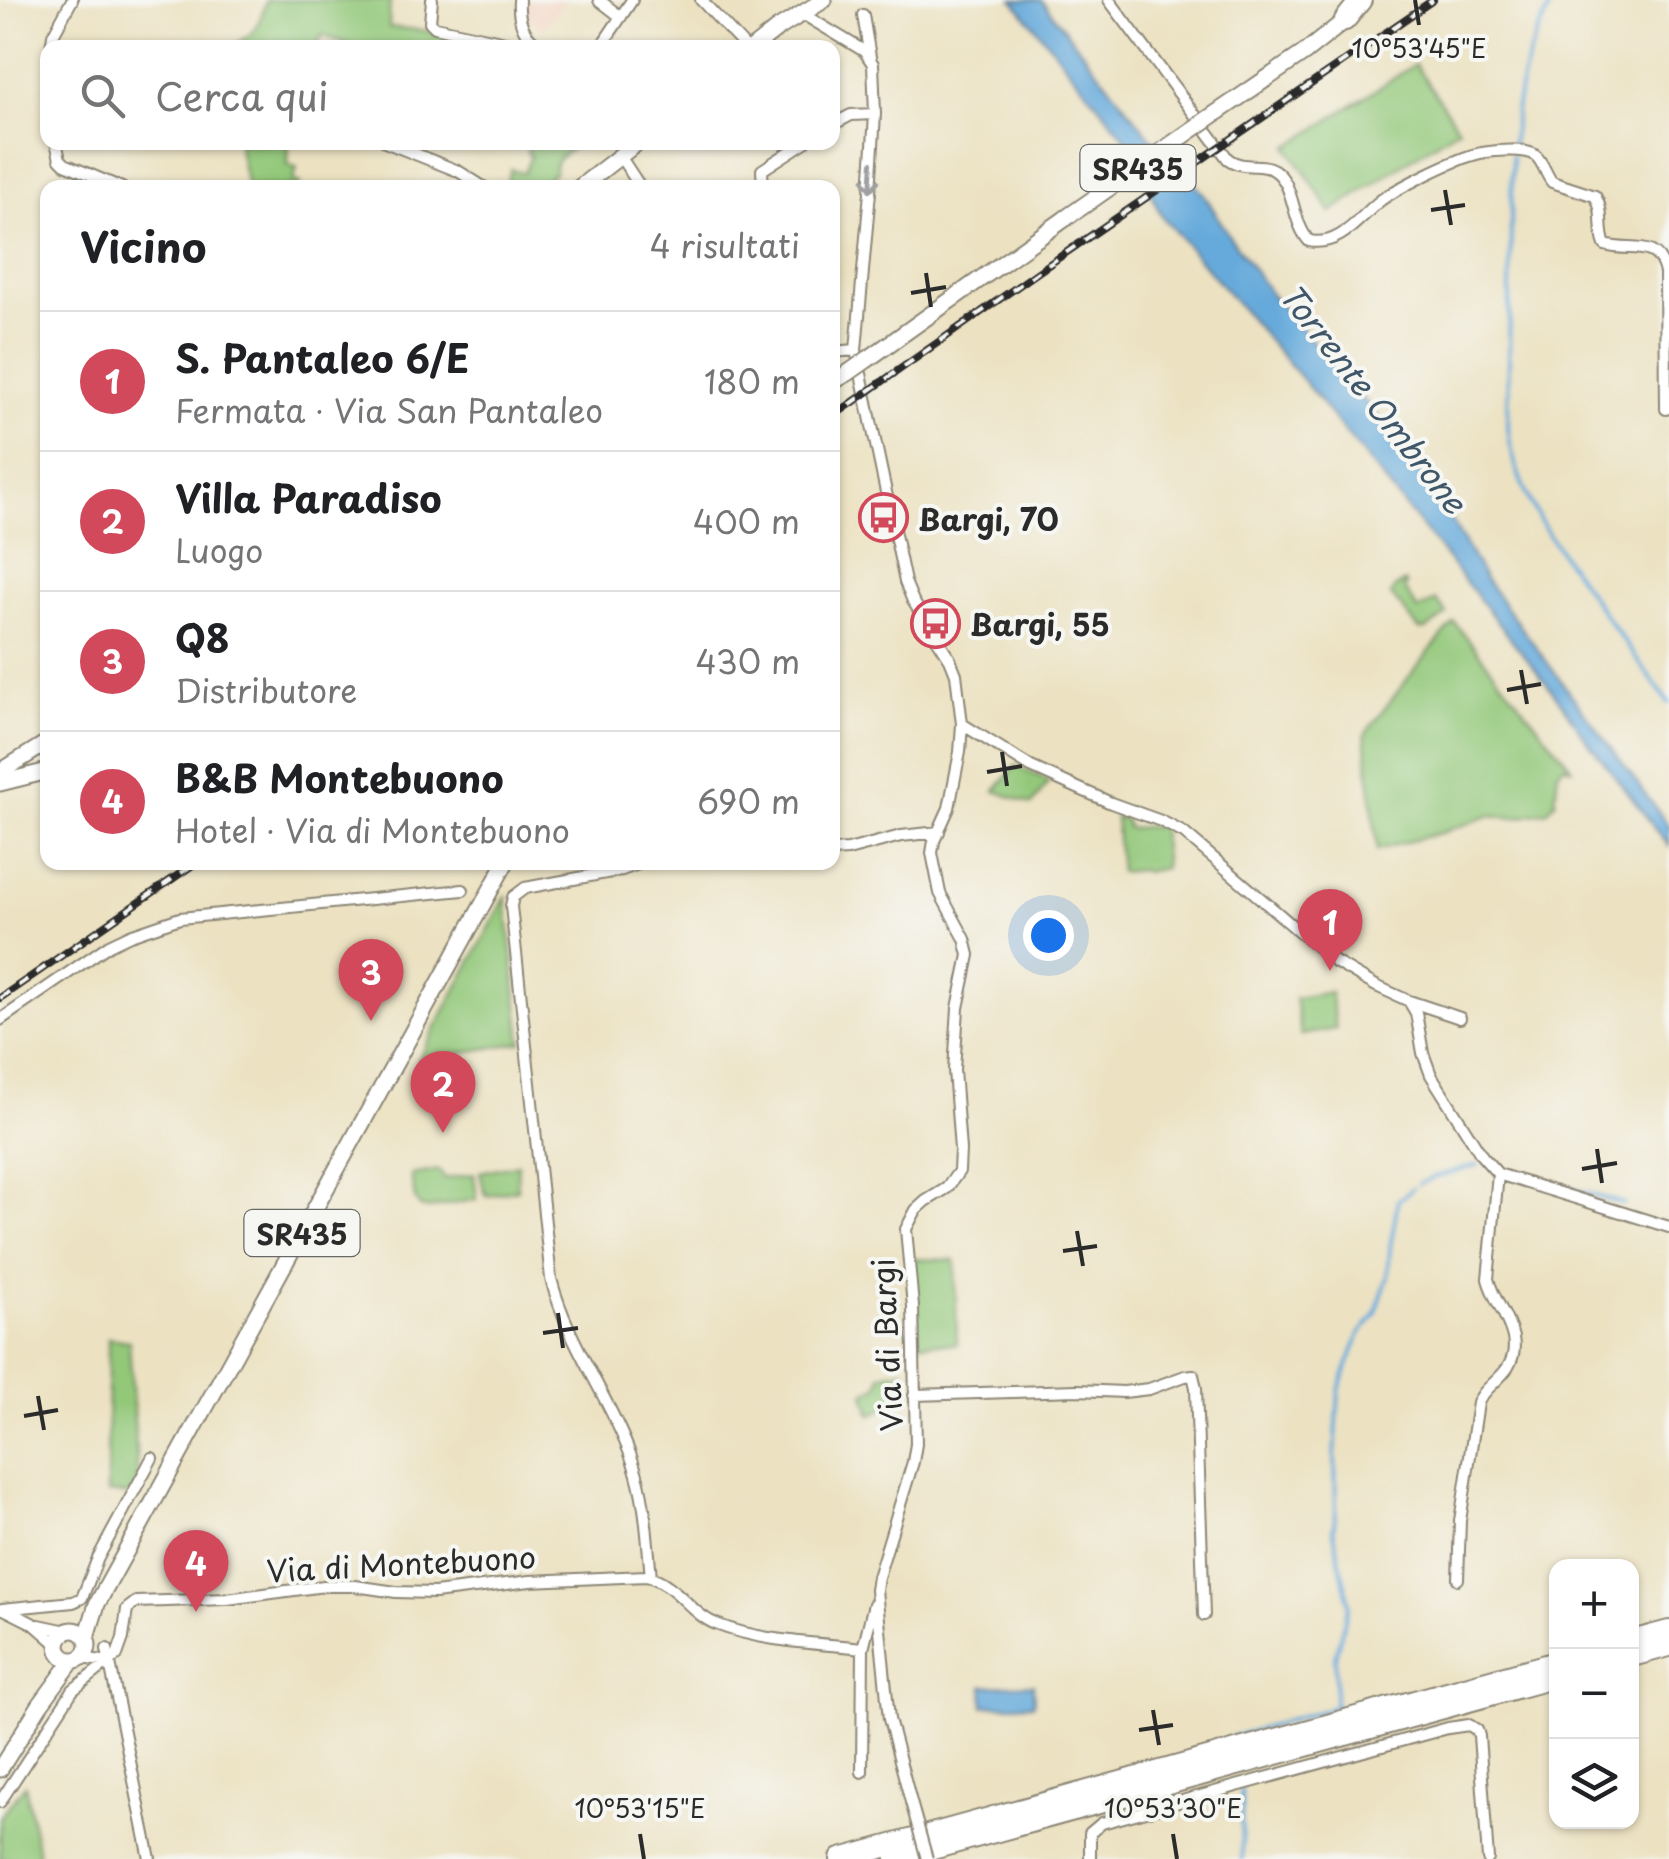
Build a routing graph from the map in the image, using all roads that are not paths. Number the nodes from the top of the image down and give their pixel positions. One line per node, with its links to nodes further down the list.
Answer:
1 (72, 0): 15 (street)
2 (432, 0): 16 (street)
3 (519, 0): 17 (street)
4 (599, 0): 13 (street)
5 (632, 0): 13 (street)
6 (701, 0): 19 (street)
7 (824, 0): 11 (main road)
8 (1109, 0): 37 (street)
9 (1361, 0): 14 (highway)
10 (1370, 0): 14 (main road, SR435)
11 (801, 13): 20 (main road); 21 (street)
12 (863, 14): 21 (street, Via di Bargi)
13 (621, 16): 18 (street)
14 (1345, 20): 35 (main road, SR435, bridge)
15 (52, 40)
16 (495, 40)
17 (533, 40)
18 (605, 40)
19 (738, 40)
20 (764, 40)
21 (870, 58): 22 (street, Via di Bargi)
22 (875, 114): 23 (street); 35 (street, Via di Bargi, one-way to 35)
23 (840, 121)
24 (58, 150): 29 (street)
25 (405, 150): 30 (street)
26 (628, 150): 28 (main road)
27 (793, 150): 33 (street)
28 (620, 156): 31 (main road); 32 (street)
29 (103, 180)
30 (472, 180)
31 (589, 180)
32 (635, 180)
33 (763, 180)
34 (840, 353): 35 (street)
35 (862, 355): 36 (main road, SR435, bridge); 38 (street, Via di Bargi)
36 (840, 377)
37 (1666, 410)
38 (962, 724): 43 (street, Via di Bargi); 48 (street)
39 (40, 747): 40 (main road)
40 (0, 772)
41 (40, 773): 42 (main road)
42 (0, 783)
43 (939, 832): 44 (street); 53 (street, Via di Bargi)
44 (840, 850)
45 (502, 870): 63 (main road, SR435)
46 (622, 870): 55 (street)
47 (462, 890): 50 (street)
48 (1409, 1001): 49 (street); 51 (street)
49 (1460, 1018)
50 (0, 1020)
51 (1498, 1174): 52 (street); 56 (street)
52 (1669, 1226)
53 (914, 1395): 57 (street, Via di Bargi); 59 (street)
54 (152, 1458): 58 (street)
55 (651, 1577): 62 (street, Via di Montebuono); 65 (street)
56 (1458, 1579)
57 (876, 1598): 65 (street); 78 (street, Via di Bargi, bridge)
58 (1, 1609): 63 (street)
59 (1204, 1615)
60 (1669, 1631): 61 (highway)
61 (1639, 1639)
62 (122, 1643): 66 (street); 68 (street, Via di Montebuono)
63 (75, 1646): 66 (street); 68 (street); 70 (street); 72 (main road)
64 (1669, 1646): 67 (highway)
65 (863, 1648): 73 (street)
66 (107, 1649): 68 (street)
67 (1639, 1654)
68 (110, 1662): 70 (street); 75 (street)
69 (1549, 1664): 76 (highway)
70 (90, 1676): 74 (street)
71 (1549, 1679): 77 (highway)
72 (0, 1769)
73 (862, 1772)
74 (0, 1802)
75 (150, 1859)
76 (841, 1859)
77 (896, 1859)
78 (927, 1859)
79 (1090, 1859): 80 (street)
80 (1488, 1859)

